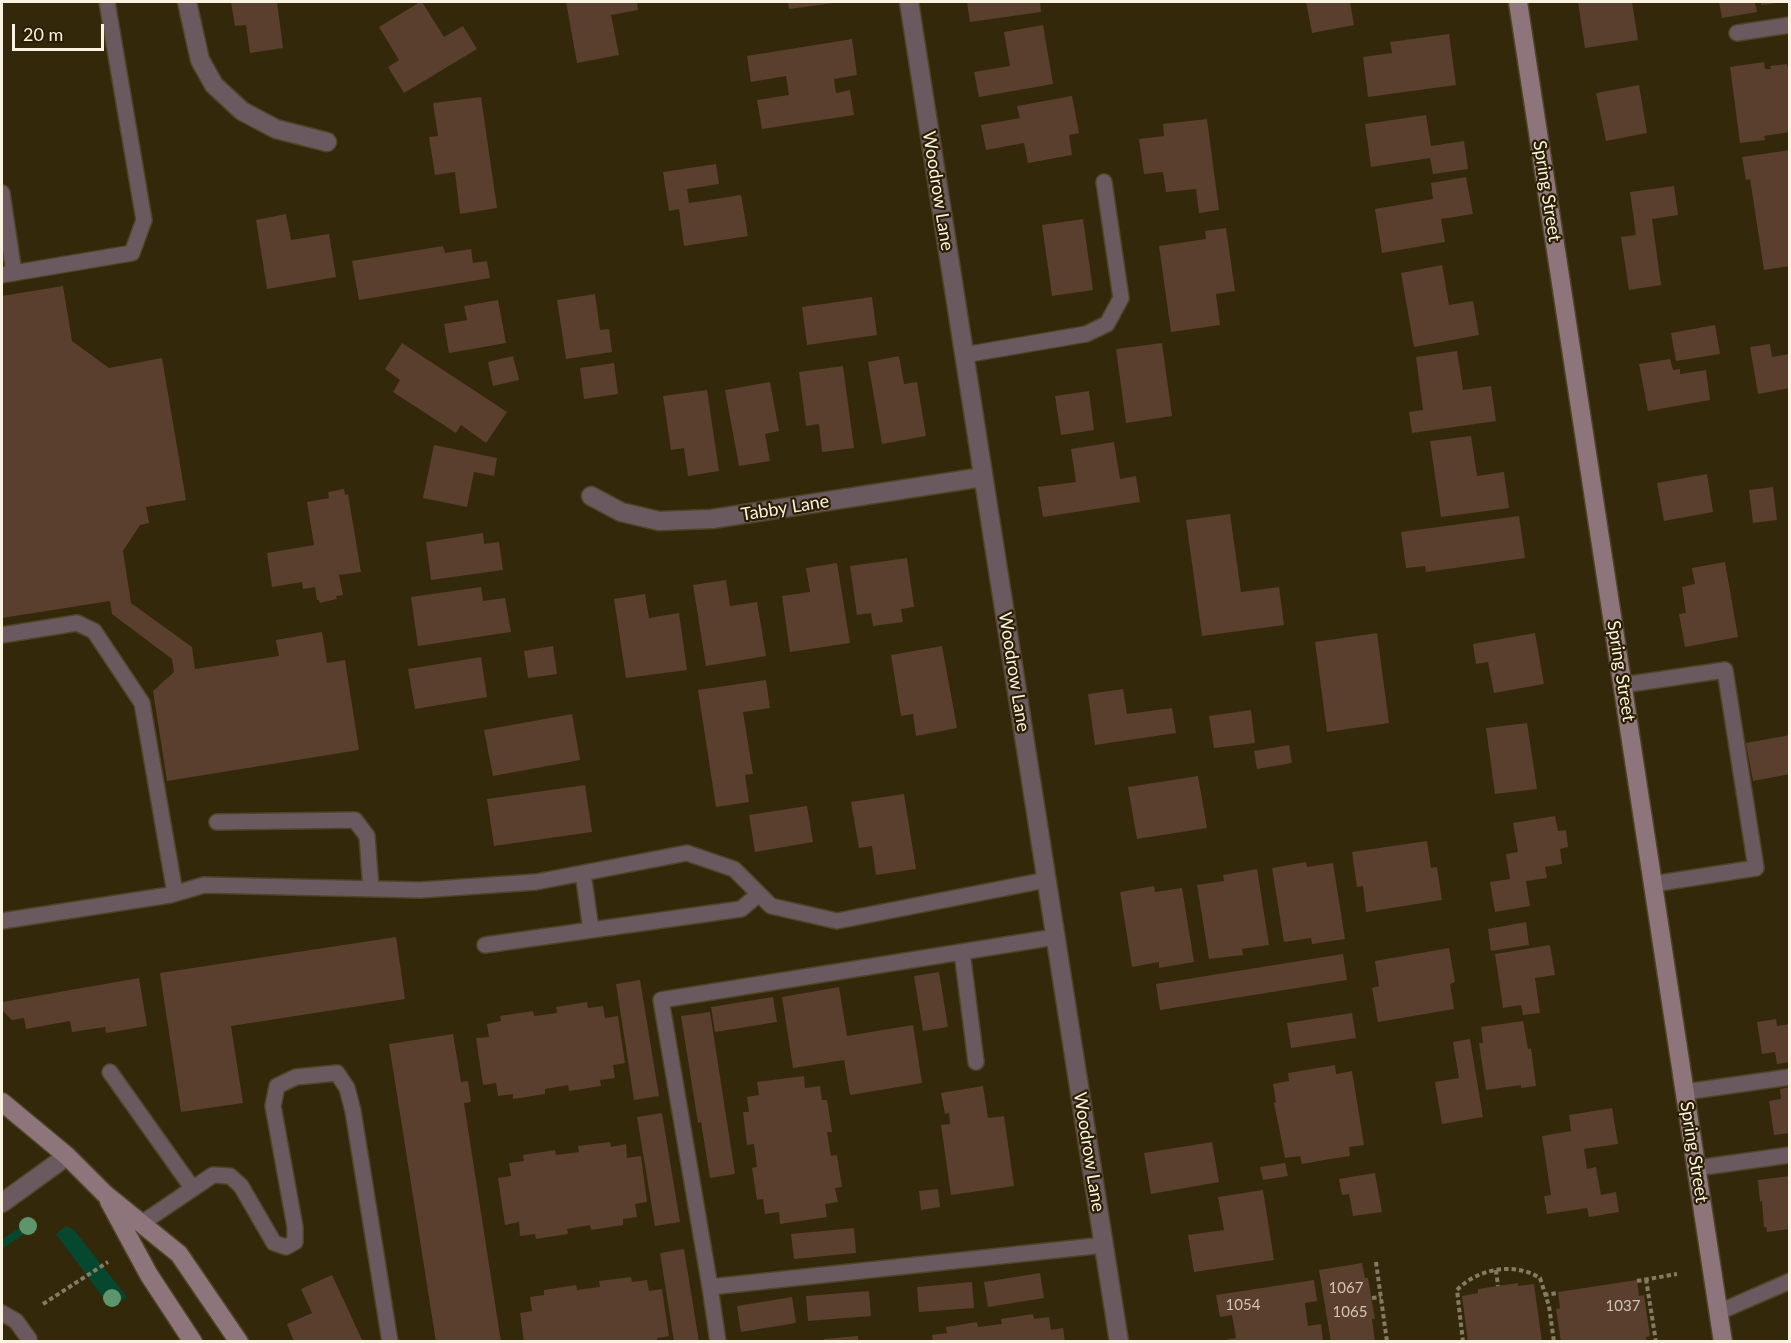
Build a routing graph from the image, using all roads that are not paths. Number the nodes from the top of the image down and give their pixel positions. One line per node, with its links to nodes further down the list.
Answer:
1 (107, 2): 10 (lane)
2 (187, 2): 7 (street)
3 (909, 2): 11 (street, Woodrow Lane)
4 (1518, 2): 15 (street, Spring Street)
5 (1790, 25): 6 (lane)
6 (1737, 33)
7 (327, 142)
8 (1104, 182): 11 (lane)
9 (2, 193): 10 (lane)
10 (8, 274)
11 (964, 355): 12 (street, Woodrow Lane)
12 (983, 477): 13 (street, Tabby Lane); 18 (street, Woodrow Lane)
13 (591, 496)
14 (2, 635): 21 (lane)
15 (1623, 686): 19 (street, Spring Street); 19 (lane)
16 (217, 822): 20 (lane)
17 (583, 873): 20 (lane); 22 (lane); 24 (lane)
18 (1046, 880): 22 (lane); 25 (street, Woodrow Lane)
19 (1653, 884): 31 (street, Spring Street)
20 (371, 889): 21 (lane)
21 (175, 893): 23 (lane)
22 (759, 894): 24 (lane)
23 (2, 921)
24 (591, 930): 26 (lane)
25 (1055, 937): 27 (lane); 40 (street, Woodrow Lane)
26 (485, 945)
27 (962, 952): 28 (lane); 42 (lane)
28 (976, 1062)
29 (110, 1072): 36 (lane)
30 (1790, 1077): 31 (lane)
31 (1685, 1092): 35 (street, Spring Street)
32 (2, 1101): 34 (street)
33 (1790, 1155): 35 (lane)
34 (67, 1156): 37 (street); 38 (street)
35 (1697, 1168): 43 (street, Spring Street)
36 (193, 1189): 39 (lane); 48 (lane)
37 (105, 1194): 39 (street); 46 (street)
38 (2, 1203)
39 (142, 1223): 47 (street)
40 (1104, 1245): 42 (lane); 50 (street, Woodrow Lane)
41 (1790, 1281): 43 (lane)
42 (710, 1287): 49 (lane)
43 (1719, 1312): 51 (street, Spring Street)
44 (2, 1313): 45 (lane)
45 (29, 1339)
46 (193, 1341)
47 (239, 1341)
48 (390, 1341)
49 (718, 1341)
50 (1119, 1341)
51 (1723, 1341)

